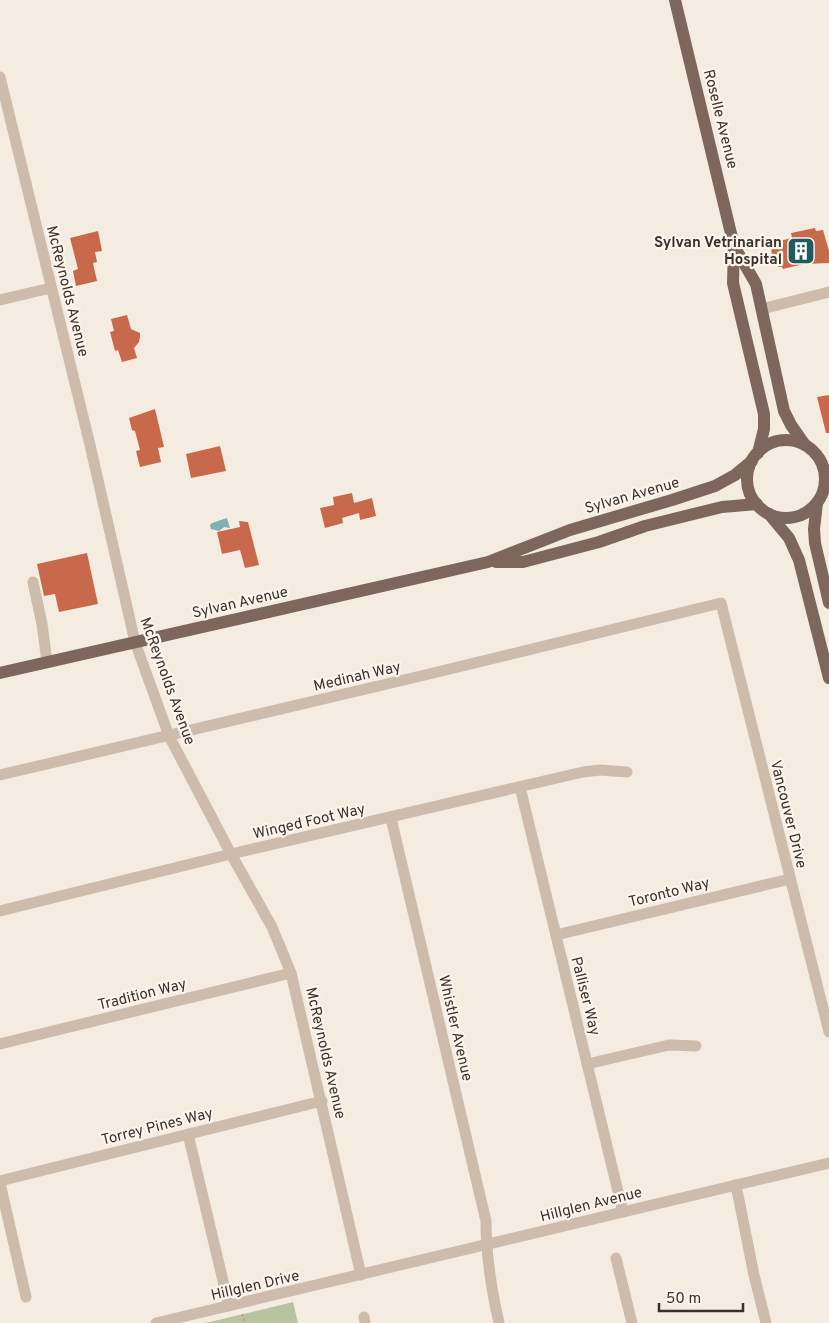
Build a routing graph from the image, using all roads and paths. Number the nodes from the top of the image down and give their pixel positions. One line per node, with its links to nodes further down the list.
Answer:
1 (675, 0): 3 (main road, Roselle Avenue)
2 (0, 77): 4 (street, McReynolds Avenue)
3 (734, 246): 7 (main road, Roselle Avenue); 10 (main road, Roselle Avenue)
4 (51, 288): 6 (street); 18 (street, McReynolds Avenue)
5 (829, 292): 7 (street)
6 (0, 300)
7 (762, 308): 8 (main road, Roselle Avenue)
8 (809, 448): 9 (main road); 10 (main road); 11 (main road)
9 (829, 455)
10 (755, 457): 12 (main road); 14 (main road, Sylvan Avenue)
11 (823, 496): 13 (main road); 17 (main road)
12 (757, 504): 13 (main road); 14 (main road, Sylvan Avenue)
13 (768, 514): 21 (main road)
14 (488, 562): 18 (main road, Sylvan Avenue)
15 (33, 582): 19 (street)
16 (721, 603): 22 (street, Medinah Way); 28 (street, Vancouver Drive)
17 (829, 603)
18 (135, 642): 19 (main road, Sylvan Avenue); 22 (street, McReynolds Avenue)
19 (47, 662): 20 (main road, Sylvan Avenue)
20 (0, 673)
21 (829, 678)
22 (169, 736): 24 (street, Medinah Way); 27 (street, McReynolds Avenue)
23 (627, 772): 25 (street, Winged Foot Way)
24 (0, 775)
25 (520, 788): 26 (street, Winged Foot Way); 30 (street, Palliser Way)
26 (391, 818): 27 (street, Winged Foot Way); 42 (street, Whistler Avenue)
27 (231, 854): 29 (street, Winged Foot Way); 31 (street, McReynolds Avenue)
28 (790, 879): 30 (street, Toronto Way); 32 (street, Vancouver Drive)
29 (0, 911)
30 (556, 935): 35 (street, Palliser Way)
31 (291, 973): 33 (street, Tradition Way); 36 (street, McReynolds Avenue)
32 (829, 1032)
33 (0, 1044)
34 (696, 1046): 35 (street)
35 (587, 1064): 41 (street, Palliser Way)
36 (322, 1101): 37 (street, Torrey Pines Way); 44 (street, McReynolds Avenue)
37 (188, 1134): 39 (street, Torrey Pines Way); 46 (street)
38 (829, 1163): 40 (street, Hillglen Avenue)
39 (0, 1182): 45 (street)
40 (736, 1185): 41 (street, Hillglen Avenue); 52 (street)
41 (623, 1212): 42 (street, Hillglen Avenue)
42 (486, 1245): 44 (street, Hillglen Avenue); 50 (street, Whistler Avenue)
43 (616, 1258): 51 (street)
44 (361, 1275): 46 (street, Hillglen Drive)
45 (26, 1297)
46 (229, 1306): 48 (street, Hillglen Drive)
47 (242, 1314): 49 (path)
48 (156, 1323)
49 (245, 1323)
50 (499, 1323)
51 (632, 1323)
52 (766, 1323)

